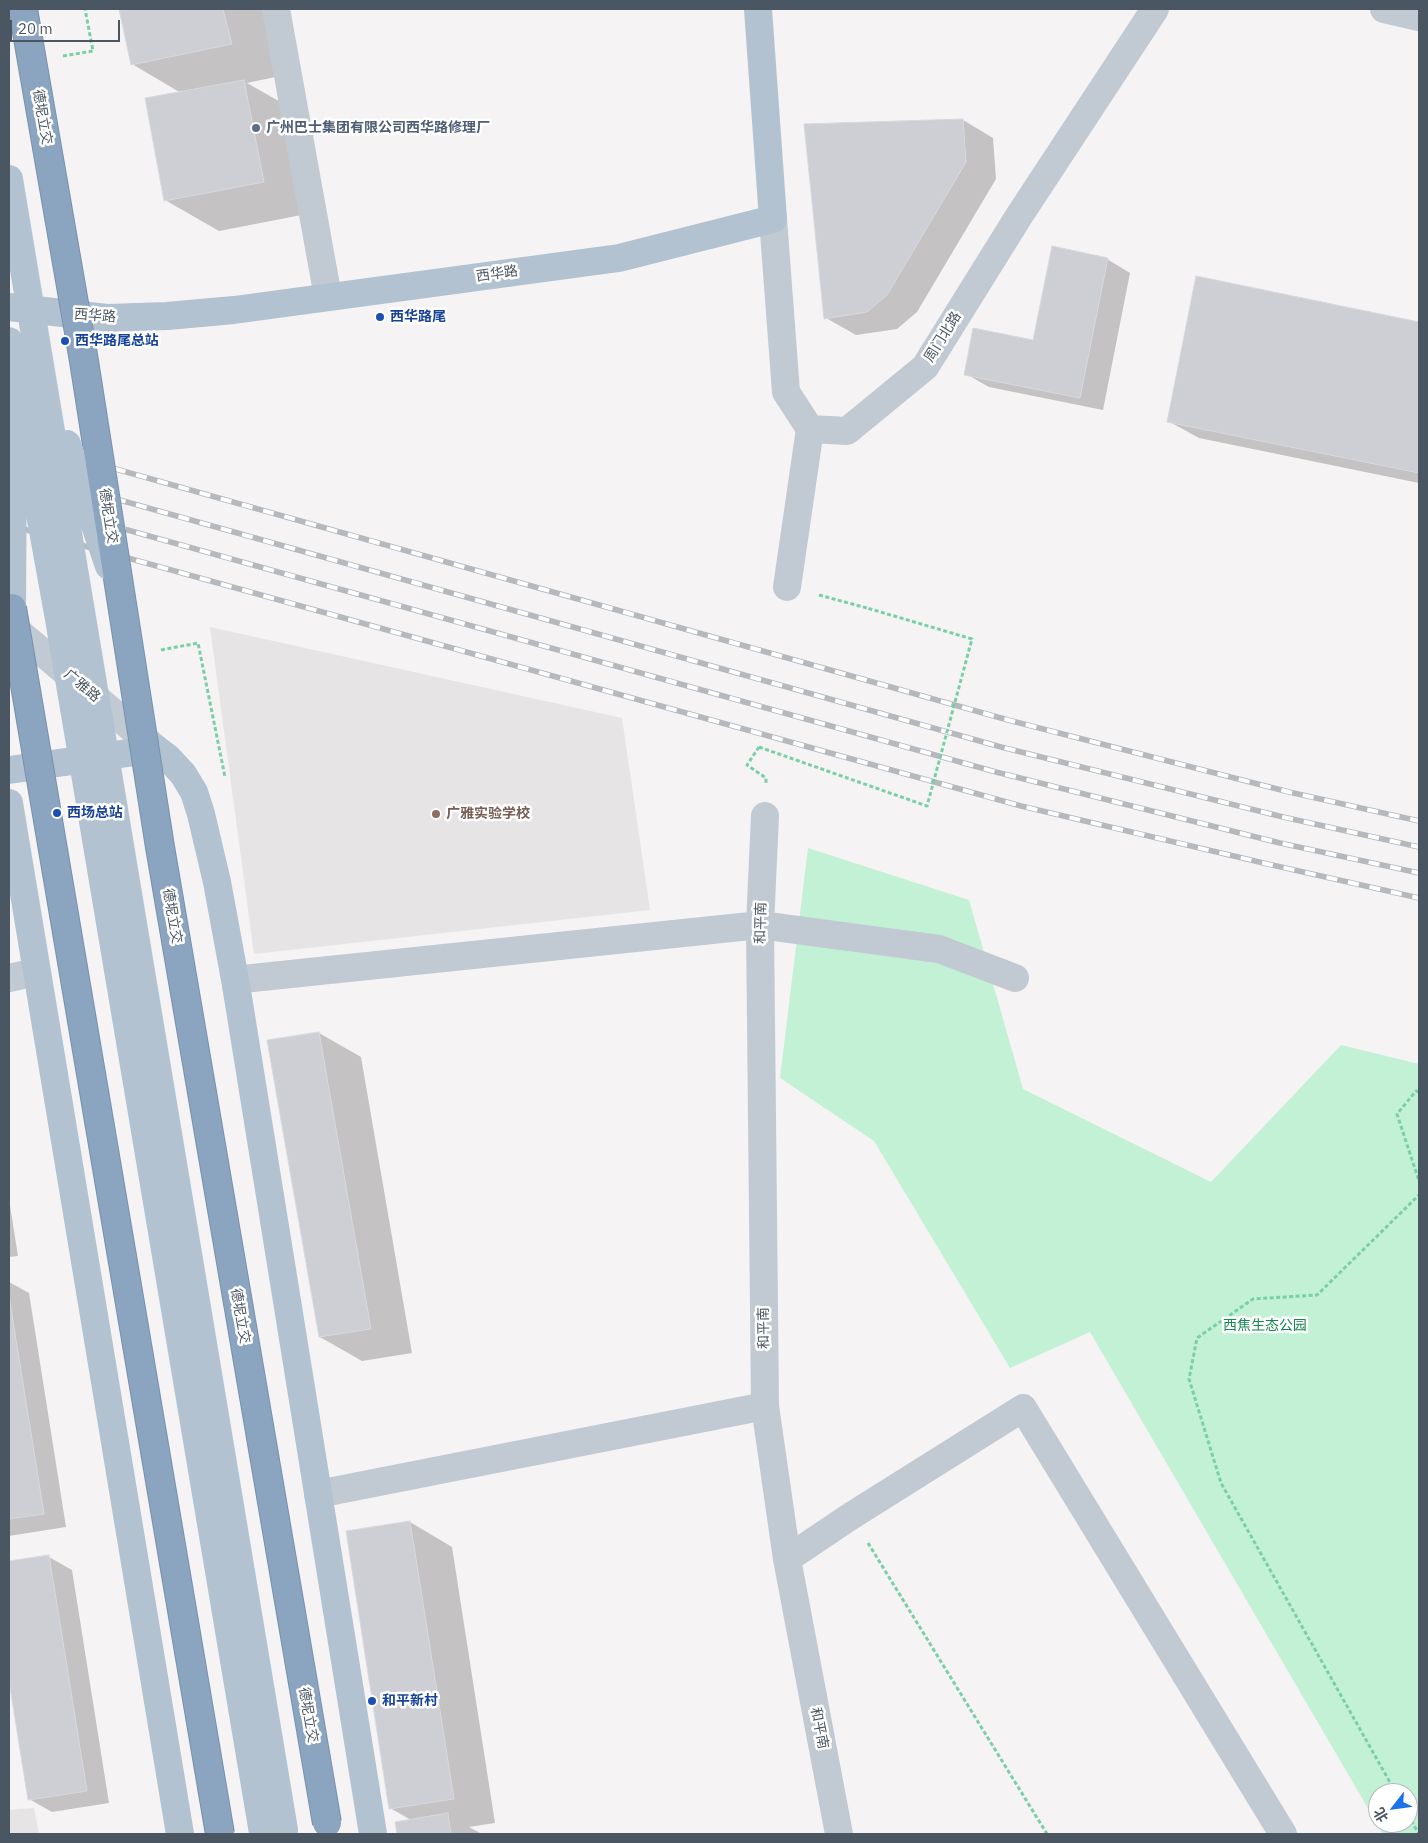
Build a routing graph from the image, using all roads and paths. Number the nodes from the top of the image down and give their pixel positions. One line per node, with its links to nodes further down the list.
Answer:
1 (24, 9): 14 (highway, 德坭立交, bridge)
2 (85, 9): 8 (path)
3 (276, 9): 11 (street)
4 (758, 9): 10 (main road)
5 (1155, 9): 17 (street, 周门北路)
6 (1384, 9): 7 (street)
7 (1419, 17)
8 (63, 56)
9 (9, 179): 15 (main road, bridge)
10 (773, 219): 11 (main road, 西华路); 17 (street)
11 (328, 297): 12 (main road, 西华路)
12 (9, 307)
13 (9, 341): 16 (main road)
14 (84, 361): 18 (main road, bridge); 20 (highway, 德坭立交, bridge)
15 (40, 367): 18 (main road, bridge); 21 (main road, bridge)
16 (14, 370): 22 (main road, bridge); 43 (main road, bridge)
17 (810, 430): 19 (street)
18 (83, 490): 20 (main road, bridge); 21 (main road, bridge)
19 (787, 586): 28 (path, bridge)
20 (123, 608): 42 (highway, 德坭立交, bridge)
21 (82, 614): 43 (main road, bridge)
22 (10, 616): 24 (street, 广雅路); 45 (highway, bridge)
23 (158, 650): 26 (path)
24 (156, 749): 25 (main road); 33 (main road)
25 (9, 770)
26 (227, 786)
27 (9, 804): 30 (main road)
28 (765, 816): 29 (street, 和平南)
29 (760, 925): 32 (street); 33 (street); 37 (street, 和平南)
30 (36, 972): 31 (street); 44 (main road)
31 (9, 978)
32 (1015, 978)
33 (236, 985): 38 (main road)
34 (1419, 1092): 35 (path)
35 (1419, 1181)
36 (1419, 1194): 41 (path)
37 (765, 1406): 38 (street); 40 (street, 和平南)
38 (318, 1494): 46 (main road)
39 (851, 1516): 40 (street); 48 (path); 49 (street)
40 (787, 1560): 47 (street, 和平南)
41 (1390, 1783)
42 (327, 1823)
43 (274, 1833)
44 (180, 1834)
45 (220, 1834)
46 (373, 1834)
47 (838, 1834)
48 (1047, 1834)
49 (1283, 1834)

